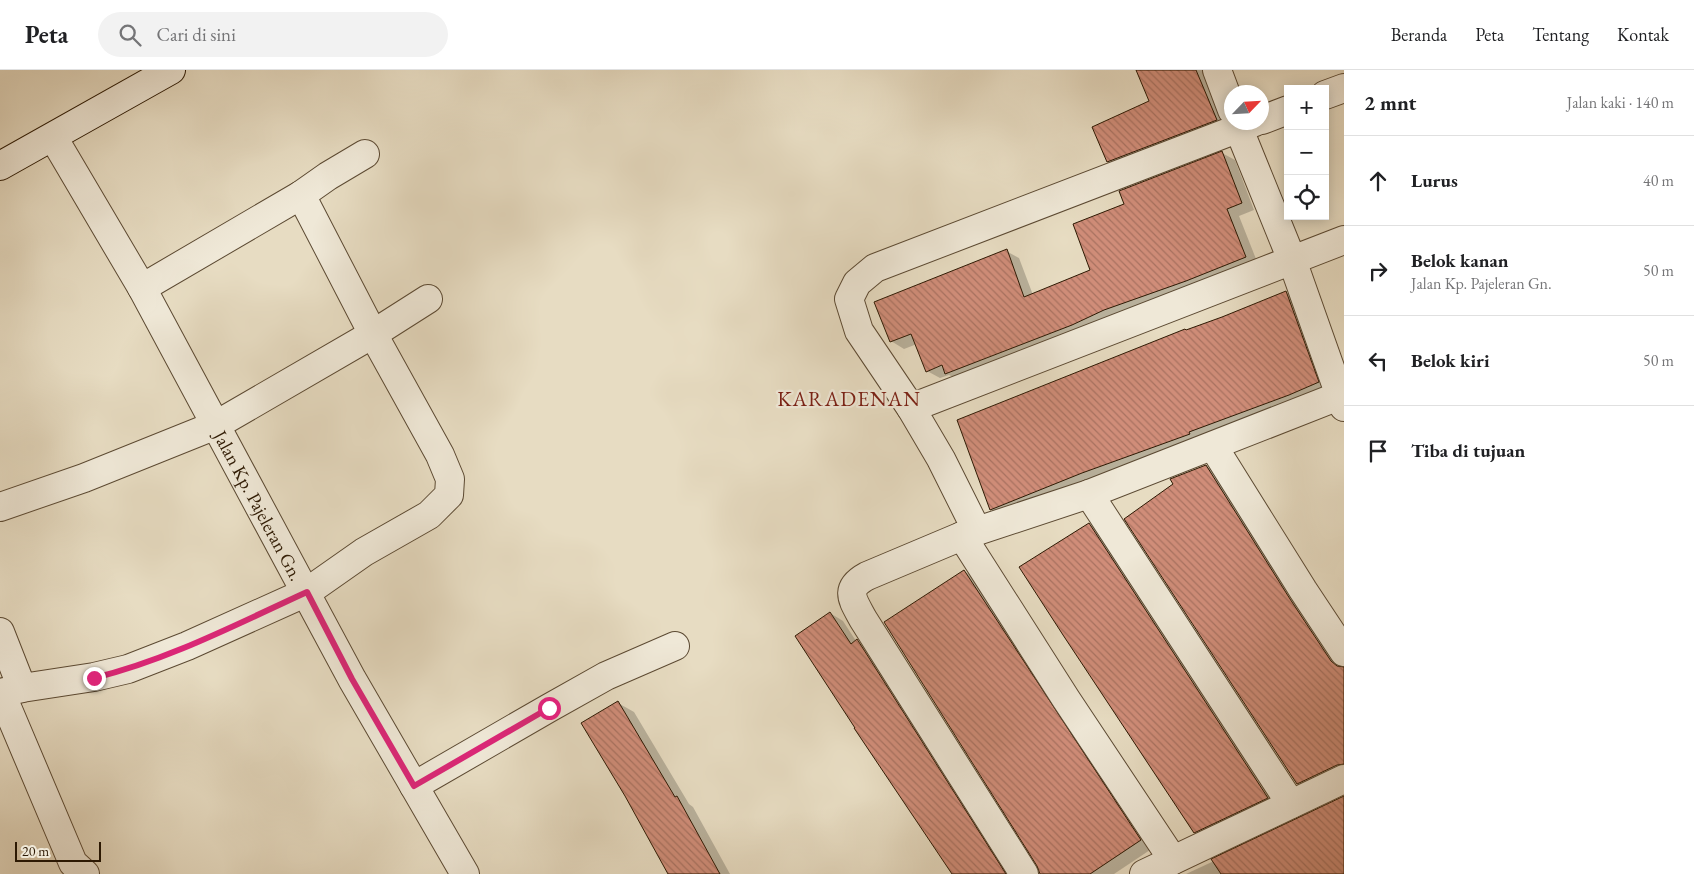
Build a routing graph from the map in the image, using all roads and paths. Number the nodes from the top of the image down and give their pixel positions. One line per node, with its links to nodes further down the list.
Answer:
1 (170, 70): 10 (street)
2 (1217, 70): 3 (street)
3 (1225, 85)
4 (1344, 88): 5 (street)
5 (1329, 94)
6 (1284, 111): 7 (street)
7 (1269, 115)
8 (1224, 129): 20 (street)
9 (1248, 130): 15 (street)
10 (54, 137): 12 (street); 16 (street, Jalan Kp. Pajeleran Gn.)
11 (365, 154): 13 (street)
12 (0, 166)
13 (301, 195): 16 (street); 18 (street)
14 (1344, 240): 15 (street)
15 (1292, 260): 19 (street); 20 (street)
16 (142, 288): 21 (street, Jalan Kp. Pajeleran Gn.)
17 (428, 299): 18 (street)
18 (373, 334): 21 (street); 26 (street)
19 (1342, 399): 22 (street)
20 (911, 408): 25 (street)
21 (216, 425): 24 (street); 26 (street, Jalan Kp. Pajeleran Gn.)
22 (1213, 446): 23 (street); 29 (street)
23 (1089, 494): 25 (street); 33 (street)
24 (0, 507)
25 (969, 534): 34 (street); 37 (street)
26 (307, 592): 30 (street); 32 (street, Jalan Kp. Pajeleran Gn.)
27 (0, 632): 30 (street)
28 (675, 646): 32 (street)
29 (1344, 652)
30 (8, 691): 35 (street)
31 (1344, 779): 33 (street)
32 (414, 786): 36 (street, Jalan Kp. Pajeleran Gn.)
33 (1291, 804): 34 (street)
34 (1173, 860): 38 (street)
35 (85, 874)
36 (465, 874)
37 (1024, 874)
38 (1144, 874)

